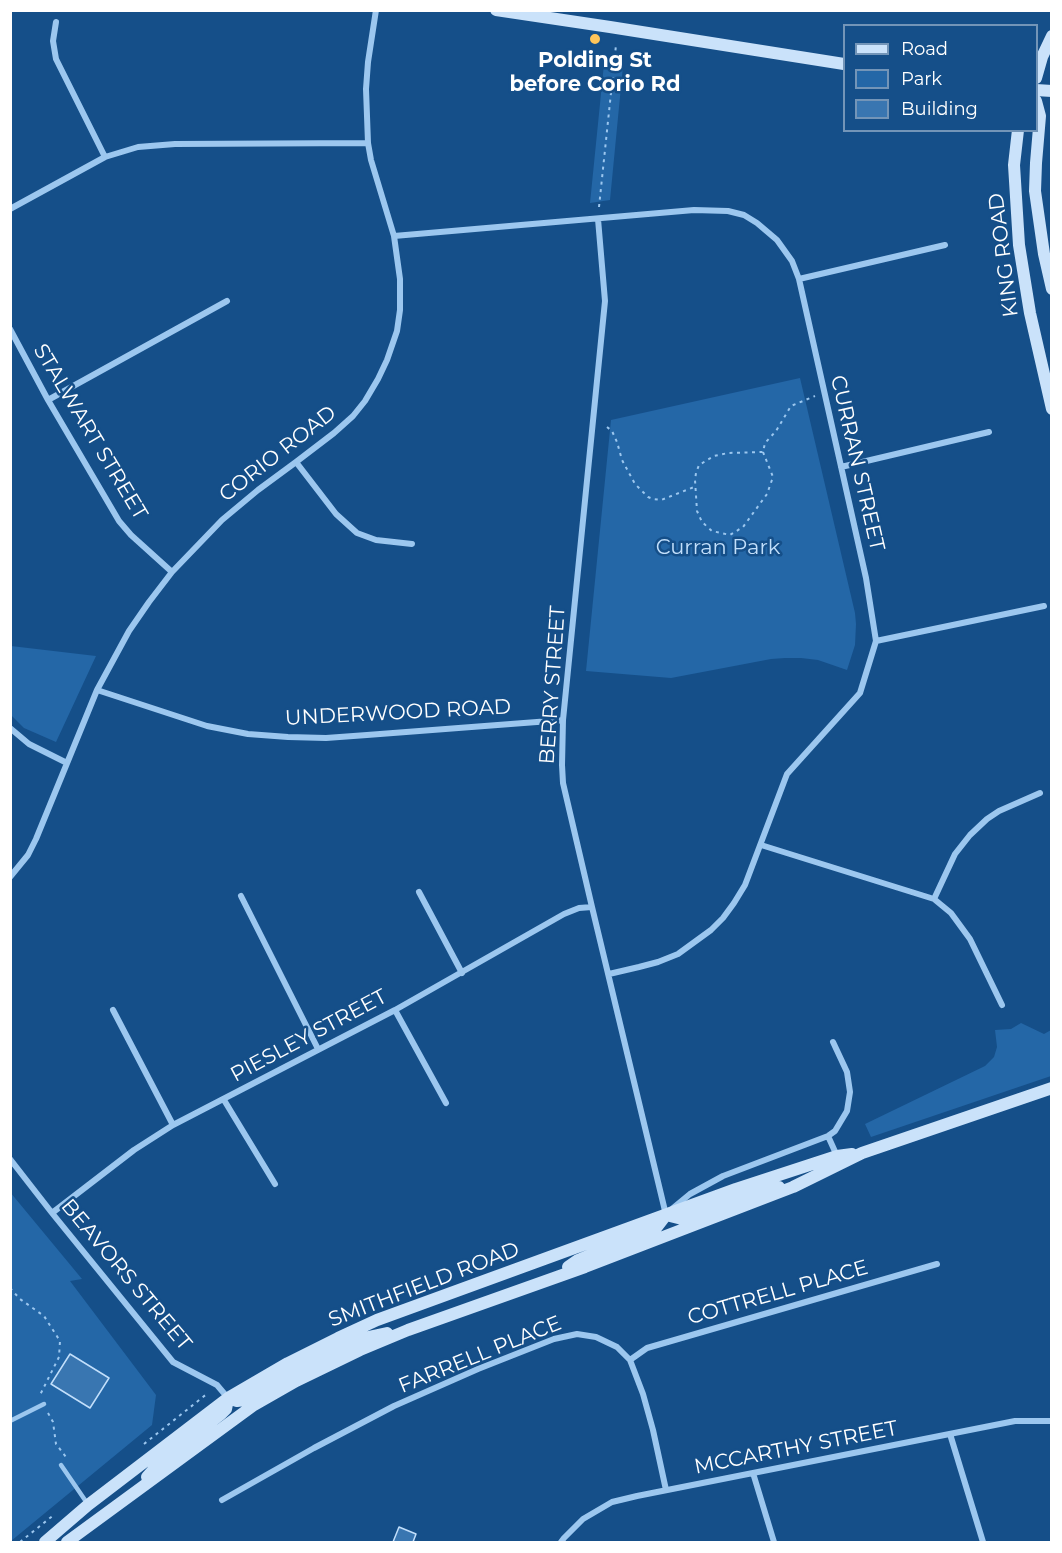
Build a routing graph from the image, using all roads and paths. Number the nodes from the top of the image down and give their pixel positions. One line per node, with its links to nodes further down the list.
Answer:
1 (376, 10): 10 (street, CORIO ROAD)
2 (496, 10): 6 (main road)
3 (56, 22): 11 (street)
4 (1052, 36): 7 (main road)
5 (616, 45): 13 (path)
6 (843, 64)
7 (1038, 71)
8 (1038, 108): 17 (main road, KING ROAD)
9 (1018, 132): 22 (main road, KING ROAD)
10 (368, 143): 11 (street); 14 (street, CORIO ROAD)
11 (105, 157): 12 (street)
12 (10, 208)
13 (598, 219): 14 (street, CURRAN STREET); 16 (street, CURRAN STREET); 34 (street, BERRY STREET)
14 (394, 236): 26 (street, CORIO ROAD)
15 (945, 245): 16 (street)
16 (799, 279): 20 (street, CURRAN STREET)
17 (1052, 289)
18 (227, 301): 21 (street)
19 (10, 329): 21 (street, STALWART STREET)
20 (824, 392): 25 (path); 27 (street, CURRAN STREET)
21 (48, 400): 30 (street, STALWART STREET)
22 (1052, 409)
23 (607, 427): 28 (path)
24 (989, 432): 27 (street)
25 (763, 452): 28 (path); 28 (path)
26 (296, 462): 29 (street); 30 (street, CORIO ROAD)
27 (841, 467): 32 (street, CURRAN STREET)
28 (695, 486)
29 (412, 544)
30 (172, 572): 33 (street, CORIO ROAD)
31 (1044, 606): 32 (street)
32 (876, 641): 38 (street, CURRAN STREET)
33 (97, 690): 34 (street, UNDERWOOD ROAD); 36 (street, CORIO ROAD)
34 (563, 720): 43 (street, BERRY STREET)
35 (10, 728): 36 (street)
36 (67, 763): 39 (street, CORIO ROAD)
37 (1040, 793): 42 (street)
38 (761, 845): 42 (street); 45 (street, CURRAN STREET)
39 (10, 877)
40 (419, 892): 44 (street)
41 (241, 896): 50 (street)
42 (934, 899): 46 (street)
43 (592, 907): 44 (street, PIESLEY STREET); 45 (street, BERRY STREET)
44 (462, 973): 48 (street, PIESLEY STREET)
45 (609, 974): 62 (street, BERRY STREET)
46 (1002, 1005)
47 (113, 1010): 54 (street)
48 (395, 1010): 50 (street, PIESLEY STREET); 53 (street)
49 (833, 1042): 55 (street)
50 (318, 1049): 52 (street, PIESLEY STREET)
51 (1052, 1088): 56 (main road, SMITHFIELD ROAD)
52 (224, 1100): 54 (street, PIESLEY STREET); 60 (street)
53 (446, 1103)
54 (173, 1125): 61 (street, PIESLEY STREET)
55 (828, 1136): 57 (street); 62 (street)
56 (862, 1153): 57 (main road, SMITHFIELD ROAD); 59 (main road, SMITHFIELD ROAD)
57 (837, 1156): 62 (main road, SMITHFIELD ROAD)
58 (10, 1159): 61 (street, BEAVORS STREET)
59 (804, 1183): 62 (main road); 64 (main road, SMITHFIELD ROAD)
60 (275, 1184)
61 (52, 1213): 68 (street, BEAVORS STREET)
62 (666, 1215): 64 (main road); 68 (main road, SMITHFIELD ROAD)
63 (937, 1264): 67 (street, COTTRELL PLACE)
64 (548, 1280): 66 (main road, SMITHFIELD ROAD)
65 (10, 1288): 69 (path)
66 (408, 1330): 68 (main road); 77 (main road, SMITHFIELD ROAD)
67 (630, 1360): 76 (street); 78 (street, FARRELL PLACE)
68 (228, 1398): 77 (main road); 79 (main road, SMITHFIELD ROAD)
69 (44, 1404): 70 (lane); 73 (path)
70 (10, 1421)
71 (1052, 1421): 72 (street, MCCARTHY STREET)
72 (950, 1434): 75 (street, MCCARTHY STREET); 84 (street)
73 (68, 1459)
74 (61, 1465): 79 (lane)
75 (753, 1473): 76 (street, MCCARTHY STREET); 83 (street)
76 (666, 1490): 82 (street, MCCARTHY STREET)
77 (132, 1495): 81 (main road, SMITHFIELD ROAD)
78 (222, 1500)
79 (88, 1505): 80 (main road, SMITHFIELD ROAD)
80 (45, 1542)
81 (67, 1542)
82 (561, 1542)
83 (774, 1542)
84 (983, 1542)

